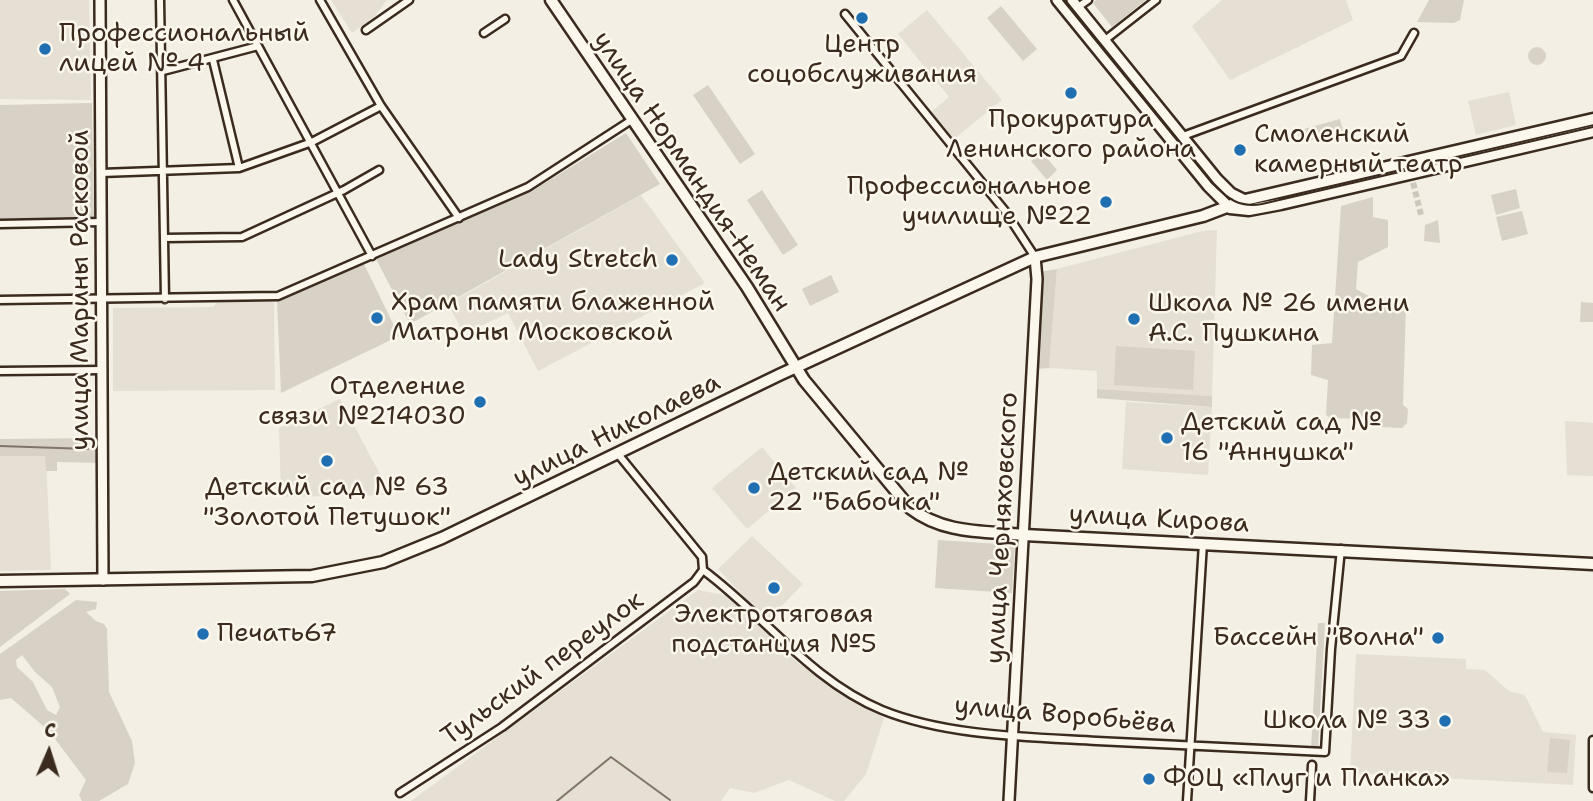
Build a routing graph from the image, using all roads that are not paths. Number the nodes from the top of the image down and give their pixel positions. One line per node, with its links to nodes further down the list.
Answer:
1 (100, 0): 30 (street, улица Марины Расковой)
2 (160, 0): 19 (street)
3 (233, 0): 17 (street)
4 (320, 0): 20 (street)
5 (409, 0): 13 (street)
6 (551, 0): 21 (main road, улица Нормандия-Неман)
7 (1057, 0): 32 (street)
8 (1088, 0): 10 (street)
9 (1156, 0): 16 (street)
10 (1075, 3): 16 (street)
11 (845, 14): 43 (street)
12 (505, 19): 14 (street)
13 (366, 30)
14 (484, 33)
15 (1414, 33): 24 (street)
16 (1105, 40): 24 (street)
17 (258, 46): 18 (street); 25 (street)
18 (213, 60): 19 (street); 27 (street)
19 (163, 71): 29 (street)
20 (381, 106): 25 (street); 38 (street)
21 (633, 119): 38 (street); 47 (main road, улица Нормандия-Неман)
22 (1593, 119): 26 (main road, улица Николаева)
23 (1593, 131): 31 (main road, улица Николаева)
24 (1183, 136): 34 (street)
25 (312, 142): 27 (street); 33 (street)
26 (1419, 160): 31 (street); 35 (main road, улица Николаева)
27 (239, 168): 29 (street)
28 (379, 170): 33 (street)
29 (163, 171): 30 (street); 41 (street)
30 (102, 173): 39 (street, улица Марины Расковой)
31 (1410, 174): 36 (main road, улица Николаева)
32 (1208, 186): 36 (street); 37 (street)
33 (339, 192): 41 (street); 42 (street)
34 (1231, 192): 35 (street); 36 (street)
35 (1245, 200): 36 (main road, улица Николаева)
36 (1226, 206): 37 (main road, улица Николаева)
37 (1203, 216): 43 (main road, улица Николаева)
38 (459, 218): 42 (street)
39 (102, 222): 40 (street); 44 (street, улица Марины Расковой)
40 (0, 224)
41 (164, 237): 45 (street)
42 (372, 256): 45 (street)
43 (1035, 257): 47 (main road, улица Николаева); 51 (street, улица Черняховского)
44 (104, 299): 45 (street); 46 (street); 48 (street, улица Марины Расковой)
45 (165, 299)
46 (0, 300)
47 (796, 368): 50 (main road, улица Николаева); 51 (main road, улица Кирова)
48 (104, 370): 49 (street); 56 (street, улица Марины Расковой)
49 (0, 371)
50 (618, 454): 55 (street, улица Воробьёва); 56 (main road, улица Николаева)
51 (1024, 535): 52 (main road, улица Кирова); 58 (street, улица Черняховского)
52 (1203, 543): 53 (main road, улица Кирова); 60 (street)
53 (1341, 549): 54 (main road, улица Кирова); 60 (street, улица Воробьёва)
54 (1593, 564)
55 (703, 570): 58 (street, улица Воробьёва); 63 (street, Тульский переулок)
56 (103, 580): 57 (main road, улица Николаева)
57 (0, 581)
58 (1013, 736): 60 (street, улица Воробьёва); 64 (street, улица Черняховского)
59 (1593, 740): 62 (street)
60 (1191, 746): 65 (street)
61 (1312, 765): 66 (street)
62 (1592, 788)
63 (400, 793)
64 (1009, 801)
65 (1188, 801)
66 (1310, 801)

